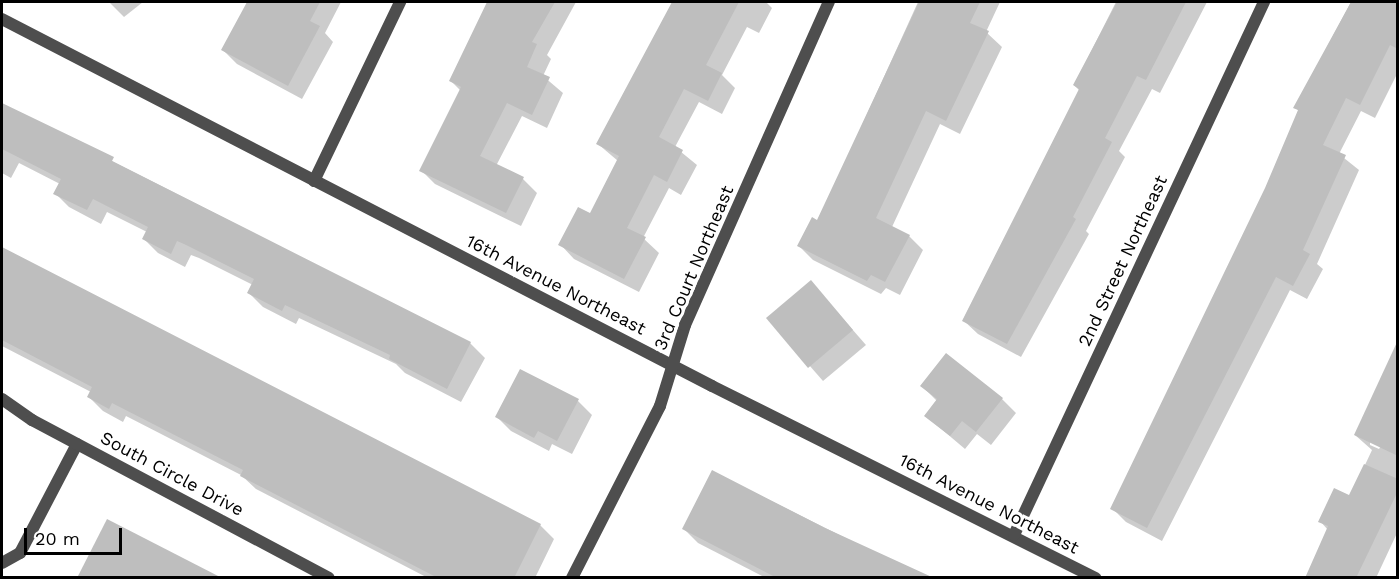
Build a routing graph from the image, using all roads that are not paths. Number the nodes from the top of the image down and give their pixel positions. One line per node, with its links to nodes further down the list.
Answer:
1 (399, 2): 5 (street)
2 (829, 2): 6 (street, 3rd Court Northeast)
3 (1264, 2): 9 (street, 2nd Street Northeast)
4 (2, 19): 5 (street, 16th Avenue Northeast)
5 (314, 181): 6 (street, 16th Avenue Northeast)
6 (672, 365): 9 (street, 16th Avenue Northeast); 12 (street, 3rd Court Northeast)
7 (2, 399): 8 (street, South Circle Drive)
8 (76, 444): 10 (street); 11 (street, South Circle Drive)
9 (1014, 535): 13 (street, 16th Avenue Northeast)
10 (2, 563)
11 (329, 578)
12 (572, 578)
13 (1096, 578)

